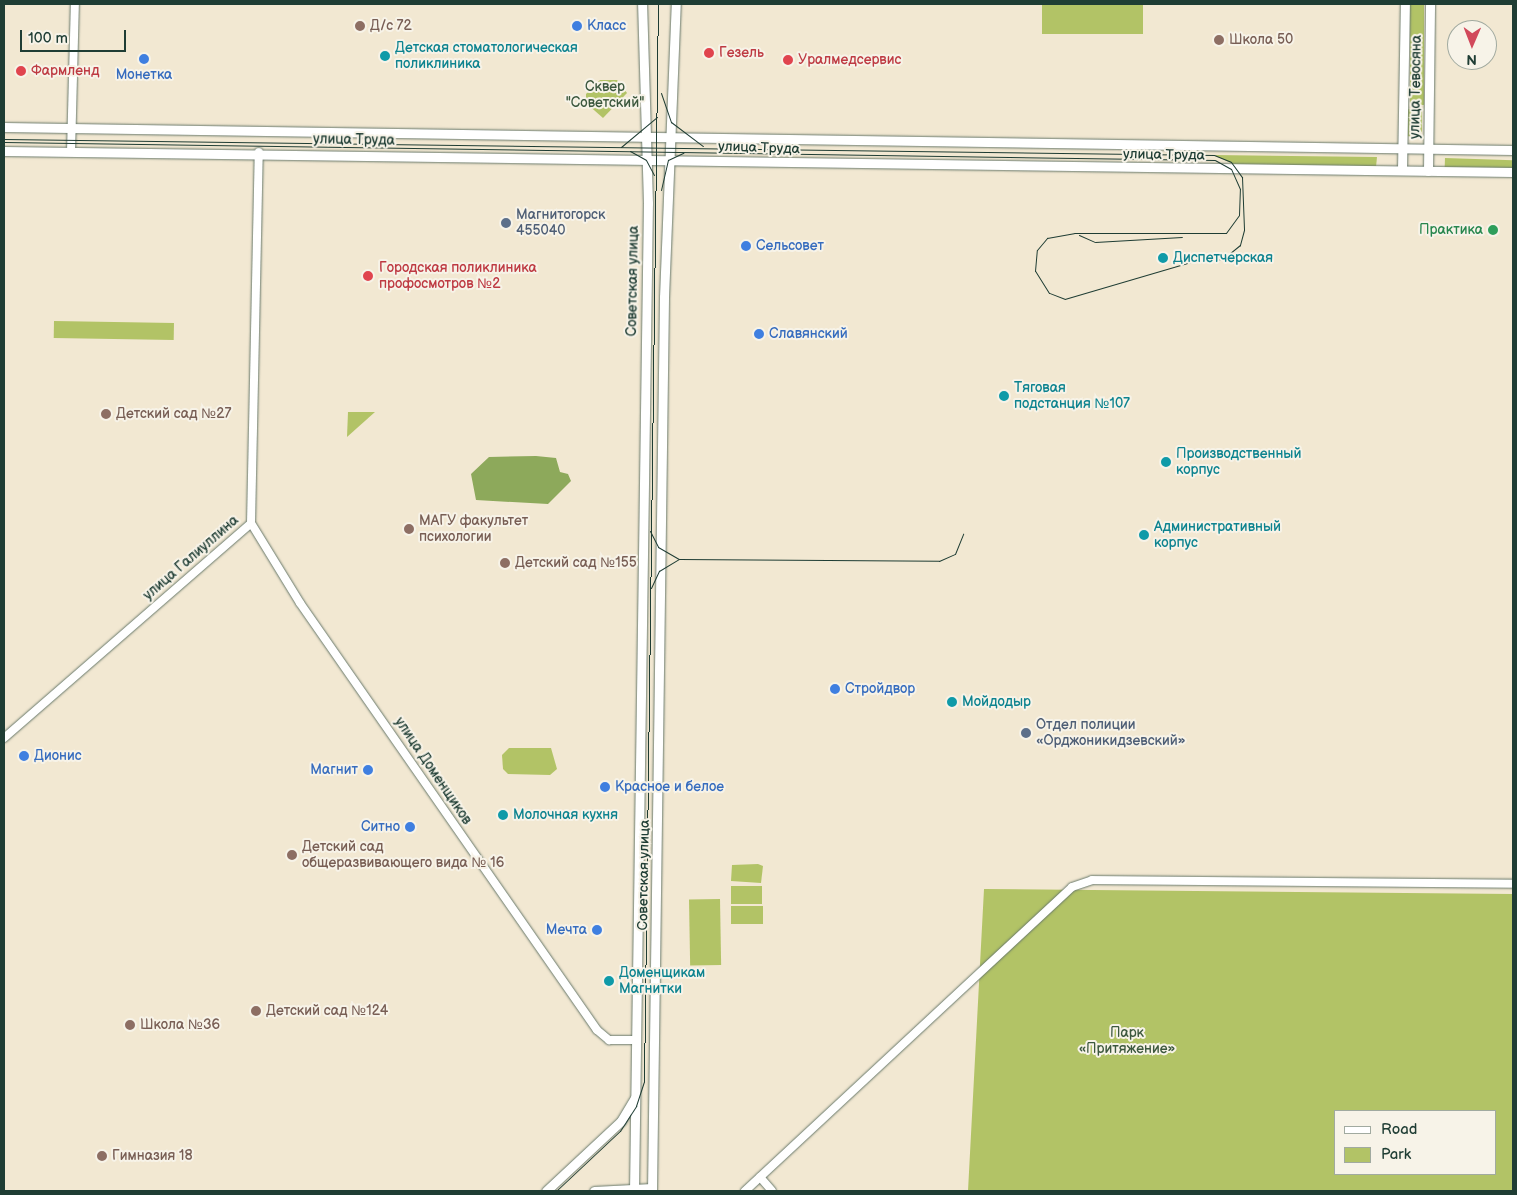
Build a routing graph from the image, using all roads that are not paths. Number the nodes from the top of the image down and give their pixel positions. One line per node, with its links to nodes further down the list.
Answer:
1 (75, 4): 7 (street)
2 (642, 4): 8 (main road, Советская улица)
3 (676, 4): 9 (main road, Советская улица)
4 (1405, 4): 10 (main road, улица Тевосяна)
5 (1430, 4): 11 (main road, улица Тевосяна)
6 (4, 127): 7 (main road, улица Труда)
7 (72, 128): 8 (main road, улица Труда); 14 (street)
8 (644, 138): 9 (main road, улица Труда); 16 (main road, Советская улица)
9 (672, 139): 10 (main road, улица Труда); 17 (main road, Советская улица)
10 (1403, 148): 11 (main road, улица Труда); 18 (main road, улица Тевосяна)
11 (1429, 148): 12 (main road, улица Труда); 19 (main road, улица Тевосяна)
12 (1513, 150)
13 (4, 151): 14 (main road, улица Труда)
14 (71, 152): 15 (main road, улица Труда)
15 (259, 152): 16 (main road, улица Труда); 21 (street, улица Галиуллина)
16 (646, 159): 17 (main road, улица Труда); 22 (main road, Советская улица)
17 (669, 160): 18 (main road, улица Труда); 23 (main road, Советская улица)
18 (1402, 170): 19 (main road, улица Труда)
19 (1428, 171): 20 (main road, улица Труда)
20 (1513, 172)
21 (251, 523): 24 (street, улица Галиуллина); 26 (street, улица Доменщиков)
22 (643, 559): 23 (main road); 26 (main road, Советская улица)
23 (661, 559): 27 (main road, Советская улица)
24 (4, 738)
25 (1513, 884): 29 (street)
26 (637, 1040): 27 (main road, улица Доменщиков); 28 (main road, Советская улица)
27 (654, 1041): 31 (main road, Советская улица)
28 (636, 1098): 30 (main road, Советская улица); 32 (main road)
29 (760, 1177): 34 (street); 35 (street)
30 (634, 1190): 31 (main road); 33 (main road)
31 (652, 1190)
32 (546, 1191)
33 (594, 1191)
34 (745, 1191)
35 (772, 1191)

